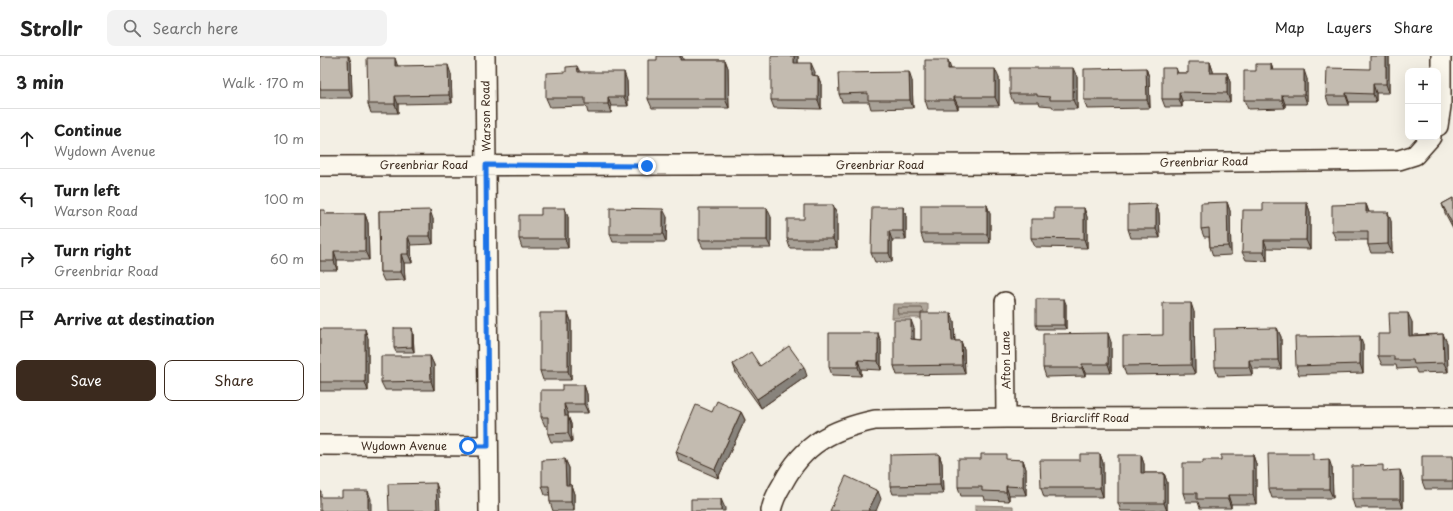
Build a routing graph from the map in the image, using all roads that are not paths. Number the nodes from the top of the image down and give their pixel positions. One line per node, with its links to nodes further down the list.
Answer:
1 (485, 56): 5 (street, Warson Road)
2 (1441, 56): 3 (street)
3 (1441, 104)
4 (1428, 140): 5 (street, Greenbriar Road)
5 (486, 165): 6 (street, Greenbriar Road); 11 (street, Warson Road)
6 (320, 166)
7 (1005, 302): 9 (street, Afton Lane)
8 (1453, 417): 9 (street, Briarcliff Road)
9 (1006, 418): 13 (street, Briarcliff Road)
10 (320, 445): 11 (street, Wydown Avenue)
11 (488, 446): 12 (street, Warson Road)
12 (489, 511)
13 (771, 511)

